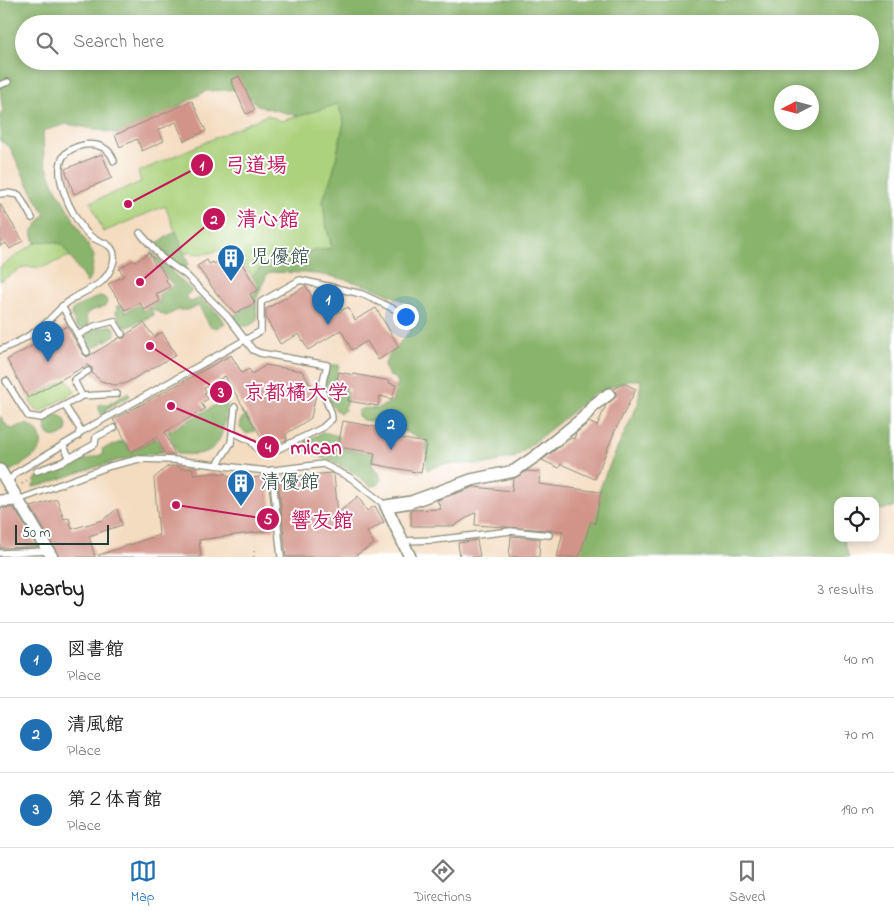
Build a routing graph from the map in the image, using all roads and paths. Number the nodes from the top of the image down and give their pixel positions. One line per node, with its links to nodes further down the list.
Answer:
1 (8, 82): 2 (lane)
2 (0, 85)
3 (114, 161): 7 (lane)
4 (0, 194): 5 (lane)
5 (32, 218)
6 (140, 233): 11 (lane)
7 (62, 306): 10 (lane); 12 (lane)
8 (408, 315): 11 (lane)
9 (122, 334): 10 (lane)
10 (78, 335): 13 (lane)
11 (245, 340): 22 (lane); 23 (lane)
12 (0, 350)
13 (87, 352)
14 (88, 371): 18 (lane)
15 (6, 381): 19 (lane)
16 (117, 394): 18 (lane)
17 (609, 394): 32 (street)
18 (82, 396): 19 (lane)
19 (65, 406): 23 (lane)
20 (235, 407): 22 (lane)
21 (114, 428): 25 (lane)
22 (233, 432): 26 (lane)
23 (79, 433): 24 (lane)
24 (63, 445): 25 (lane); 30 (lane)
25 (70, 458): 29 (lane)
26 (217, 465): 28 (lane); 30 (lane)
27 (0, 470): 30 (street)
28 (272, 470): 32 (lane); 39 (lane)
29 (37, 471): 30 (path)
30 (13, 491): 31 (street); 37 (street)
31 (0, 500)
32 (386, 506): 34 (street)
33 (549, 535): 34 (lane)
34 (403, 541): 40 (street)
35 (255, 547): 38 (path)
36 (0, 553): 37 (lane)
37 (51, 554)
38 (254, 557)
39 (281, 557)
40 (410, 557)

